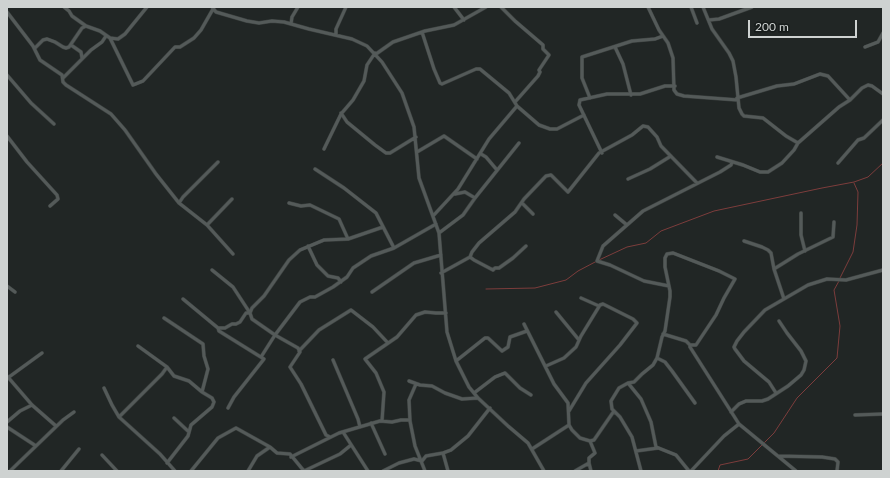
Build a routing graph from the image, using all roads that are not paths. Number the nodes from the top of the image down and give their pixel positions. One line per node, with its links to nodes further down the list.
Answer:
1 (64, 7): 18 (street)
2 (148, 7): 23 (street)
3 (298, 7): 17 (street)
4 (346, 7): 21 (street)
5 (454, 7): 14 (street)
6 (486, 7): 14 (street)
7 (501, 7): 38 (street)
8 (648, 7): 22 (street)
9 (691, 7): 16 (street)
10 (702, 7): 15 (street)
11 (752, 7): 15 (street)
12 (212, 8): 17 (street); 23 (street)
13 (7, 12): 27 (street)
14 (464, 20): 19 (street)
15 (709, 20): 36 (street)
16 (697, 23)
17 (291, 24): 21 (street)
18 (86, 26): 23 (street); 24 (street)
19 (422, 32): 28 (street); 38 (street)
20 (883, 33): 26 (street)
21 (336, 35): 28 (street)
22 (663, 36): 25 (street); 32 (street)
23 (108, 37): 29 (street)
24 (71, 45): 27 (street); 29 (street)
25 (615, 47): 34 (street); 35 (street)
26 (865, 47)
27 (35, 48): 31 (street)
28 (375, 54): 40 (street); 45 (street)
29 (81, 60): 31 (street)
30 (7, 75): 43 (street)
31 (63, 78): 65 (street)
32 (675, 86): 34 (street); 36 (street)
33 (883, 94): 37 (street)
34 (631, 95): 35 (street)
35 (590, 98): 41 (street)
36 (737, 99): 37 (street); 47 (street)
37 (850, 100): 47 (street)
38 (515, 102): 39 (street)
39 (517, 106): 41 (street); 51 (street)
40 (341, 113): 45 (street); 48 (street)
41 (584, 115): 50 (street)
42 (883, 120): 57 (street)
43 (54, 124)
44 (7, 136): 68 (street)
45 (416, 137): 49 (street)
46 (519, 143): 59 (street)
47 (798, 143): 56 (street)
48 (324, 149)
49 (417, 152): 54 (street); 71 (street)
50 (602, 152): 52 (street); 67 (street)
51 (481, 154): 54 (street); 59 (street)
52 (670, 156): 60 (street); 61 (street)
53 (717, 157): 56 (street)
54 (477, 159): 62 (street)
55 (218, 162): 65 (street)
56 (732, 162): 61 (street)
57 (838, 163)
58 (315, 169): 77 (street)
59 (497, 170): 63 (street)
60 (628, 179)
61 (697, 183): 76 (street)
62 (455, 194): 63 (street); 71 (street)
63 (474, 198): 78 (street)
64 (232, 199): 75 (street)
65 (179, 203): 75 (street)
66 (288, 203): 79 (street)
67 (522, 203): 70 (street); 87 (street)
68 (50, 206)
69 (801, 213): 84 (street)
70 (533, 214)
71 (433, 216): 74 (street)
72 (614, 216): 76 (street)
73 (834, 222): 84 (street)
74 (436, 224): 78 (street); 83 (street)
75 (207, 225): 85 (street)
76 (627, 225): 95 (street)
77 (383, 227): 79 (street); 83 (street)
78 (439, 233): 86 (street)
79 (348, 239): 81 (street)
80 (744, 241): 89 (street)
81 (308, 246): 93 (street); 103 (street)
82 (526, 246): 87 (street)
83 (394, 248): 93 (street)
84 (805, 251): 89 (street)
85 (233, 254)
86 (441, 254): 91 (street); 97 (street)
87 (470, 257): 91 (street)
88 (212, 270): 103 (street)
89 (774, 270): 99 (street)
90 (882, 270): 92 (street); 99 (street)
91 (442, 273): 104 (street)
92 (883, 277)
93 (341, 282): 111 (street)
94 (7, 286): 96 (street)
95 (669, 286): 110 (street); 114 (street)
96 (15, 292)
97 (372, 292)
98 (581, 298): 101 (street)
99 (784, 299): 131 (street)
100 (183, 300): 108 (street)
101 (599, 306): 112 (street); 138 (street)
102 (556, 312): 112 (street)
103 (250, 313): 108 (street); 111 (street)
104 (446, 313): 113 (street); 121 (street)
105 (164, 318): 129 (street)
106 (780, 321): 131 (street)
107 (524, 324): 109 (street)
108 (218, 328): 118 (street)
109 (527, 331): 121 (street); 122 (street)
110 (663, 334): 114 (street); 119 (street)
111 (275, 335): 116 (street); 118 (street)
112 (579, 340): 122 (street)
113 (388, 343): 116 (street); 147 (street)
114 (690, 345): 141 (street)
115 (138, 346): 123 (street)
116 (299, 351): 157 (street)
117 (42, 353): 124 (street)
118 (261, 357): 136 (street)
119 (657, 358): 126 (street); 134 (street)
120 (333, 360): 154 (street)
121 (456, 361): 130 (street)
122 (546, 366): 138 (street)
123 (167, 367): 129 (street); 144 (street)
124 (8, 377): 135 (street)
125 (410, 381): 127 (street)
126 (628, 383): 139 (street); 162 (street)
127 (416, 384): 133 (street); 146 (street)
128 (104, 388): 144 (street)
129 (202, 392): 155 (street)
130 (474, 393): 132 (street); 133 (street)
131 (776, 393): 141 (street)
132 (531, 395)
133 (478, 398): 137 (street)
134 (695, 402)
135 (32, 405): 148 (street); 152 (street)
136 (228, 408)
137 (490, 408): 164 (street); 166 (street)
138 (569, 411): 151 (street)
139 (614, 411): 158 (street); 165 (street)
140 (74, 412): 152 (street)
141 (731, 412): 150 (street)
142 (883, 414): 143 (street)
143 (855, 415)
144 (119, 417): 172 (street)
145 (174, 418): 155 (street)
146 (410, 420): 147 (street); 171 (street)
147 (382, 421): 149 (street)
148 (7, 422)
149 (372, 423): 154 (street); 167 (street)
150 (739, 424): 169 (street); 189 (street)
151 (569, 425): 158 (street); 164 (street)
152 (56, 426): 160 (street)
153 (7, 427): 160 (street)
154 (360, 427): 156 (street)
155 (189, 432): 172 (street)
156 (343, 432): 157 (street); 159 (street)
157 (330, 437): 170 (street)
158 (590, 441): 173 (street)
159 (351, 445): 170 (street); 181 (street)
160 (36, 446): 175 (street)
161 (270, 447): 170 (street); 179 (street); 180 (street)
162 (658, 448): 165 (street); 189 (street)
163 (79, 449): 176 (street)
164 (532, 449): 185 (street)
165 (636, 451): 188 (street)
166 (443, 453): 171 (street); 184 (street)
167 (385, 454)
168 (102, 455): 177 (street)
169 (777, 456): 190 (street); 191 (street)
170 (291, 457)
171 (422, 461): 182 (street); 183 (street)
172 (167, 463): 174 (street)
173 (589, 463): 186 (street); 187 (street)
174 (171, 469): 178 (street)
175 (10, 471)
176 (61, 471)
177 (117, 471)
178 (175, 471)
179 (191, 471)
180 (248, 471)
181 (368, 471)
182 (383, 471)
183 (425, 471)
184 (448, 471)
185 (544, 471)
186 (575, 471)
187 (591, 471)
188 (640, 471)
189 (690, 471)
190 (796, 471)
191 (837, 471)

